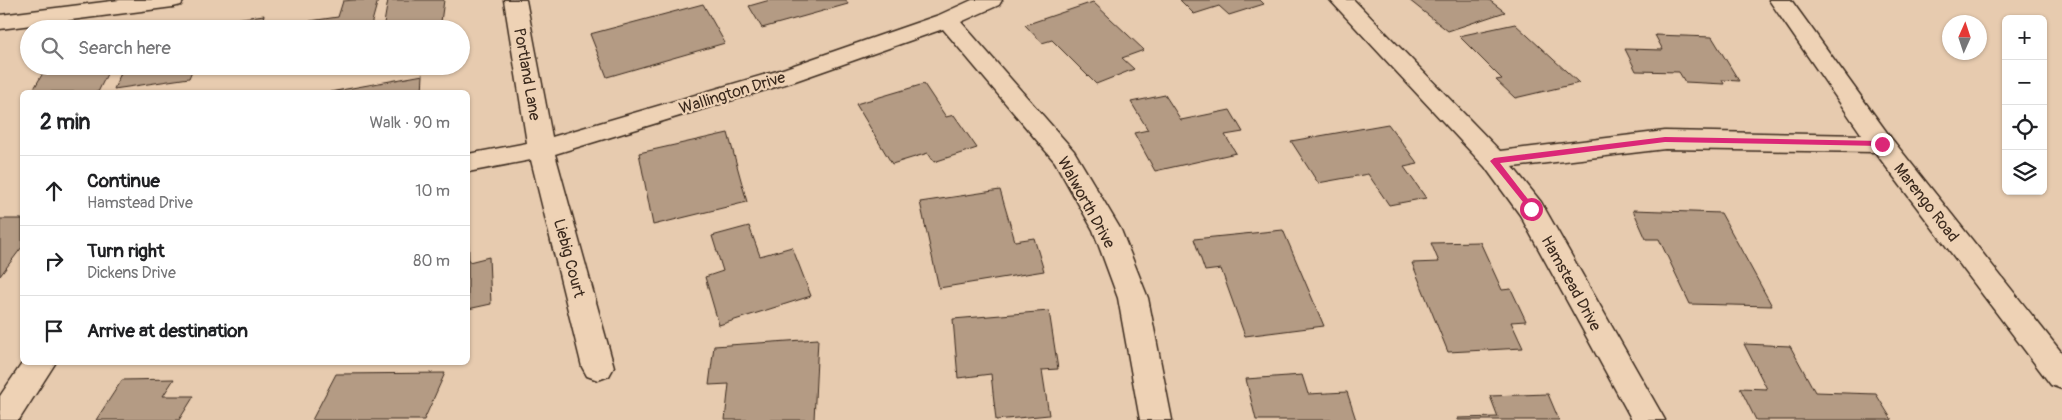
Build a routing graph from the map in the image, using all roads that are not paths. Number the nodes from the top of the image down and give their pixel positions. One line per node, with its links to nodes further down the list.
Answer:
1 (173, 0): 7 (street)
2 (515, 0): 9 (street, Portland Lane)
3 (991, 0): 6 (street, Wallington Drive)
4 (1342, 0): 10 (street, Hamstead Drive)
5 (1780, 0): 8 (street, Marengo Road)
6 (947, 20): 9 (street, Wallington Drive); 16 (street, Walworth Drive)
7 (0, 22)
8 (1882, 144): 10 (street); 14 (street, Marengo Road)
9 (541, 149): 11 (street, Wallington Drive); 13 (street, Liebig Court)
10 (1494, 161): 17 (street, Hamstead Drive)
11 (470, 163)
12 (39, 365): 15 (street)
13 (598, 368)
14 (2062, 376)
15 (0, 420)
16 (1156, 420)
17 (1649, 420)

